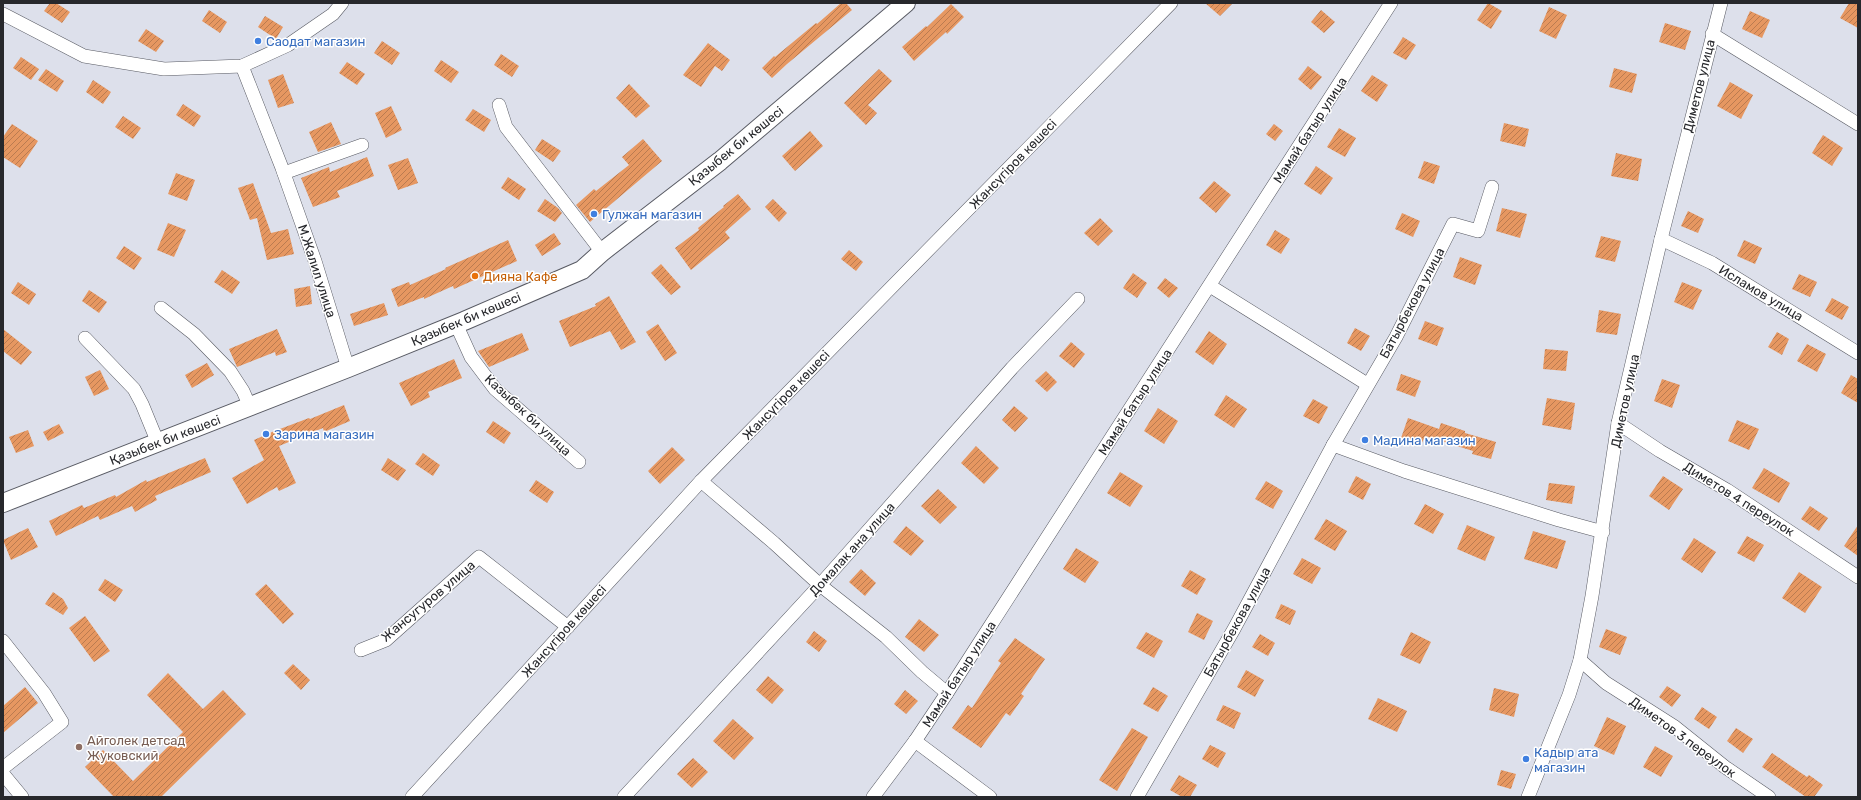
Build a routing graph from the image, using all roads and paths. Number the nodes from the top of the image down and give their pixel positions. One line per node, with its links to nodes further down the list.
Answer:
1 (342, 3): 8 (street)
2 (906, 3): 15 (main road, Қазыбек би көшесі)
3 (1170, 3): 29 (street, Жансүгіров көшесі)
4 (1391, 3): 16 (street, Мамай батыр улица)
5 (1721, 3): 7 (street, Диметов улица)
6 (3, 14): 8 (street)
7 (1712, 34): 10 (street); 14 (street, Диметов улица)
8 (242, 66): 12 (street, М.Жалил улица)
9 (499, 105): 15 (street)
10 (1858, 124)
11 (362, 145): 12 (street)
12 (284, 173): 22 (street, М.Жалил улица)
13 (1492, 187): 23 (street, Батырбекова улица)
14 (1661, 239): 21 (street, Исламов улица); 25 (street, Диметов улица)
15 (602, 252): 19 (main road, Қазыбек би көшесі)
16 (1210, 286): 23 (street); 38 (street, Мамай батыр улица)
17 (1078, 299): 33 (street, Домалак ана улица)
18 (161, 308): 24 (street)
19 (456, 324): 22 (main road, Қазыбек би көшесі); 28 (street, Казыбек би улица)
20 (85, 338): 26 (street)
21 (1858, 353)
22 (348, 368): 24 (main road, Қазыбек би көшесі)
23 (1367, 384): 27 (street, Батырбекова улица)
24 (250, 407): 26 (main road, Қазыбек би көшесі)
25 (1618, 423): 31 (street, Диметов улица); 32 (street, Диметов 4 переулок)
26 (158, 443): 30 (main road, Қазыбек би көшесі)
27 (1333, 445): 31 (street); 47 (street, Батырбекова улица)
28 (579, 462)
29 (701, 481): 33 (street); 34 (street, Жансүгіров көшесі)
30 (3, 503)
31 (1603, 532): 37 (street, Диметов улица)
32 (1858, 577)
33 (820, 585): 38 (street); 44 (street, Домалак ана улица)
34 (568, 627): 36 (street, Жансугуров улица); 43 (street, Жансүгіров көшесі)
35 (3, 641): 40 (street)
36 (361, 650)
37 (1580, 660): 48 (street, Диметов улица); 49 (street, Диметов 3 переулок)
38 (947, 693): 39 (street, Мамай батыр улица)
39 (915, 741): 45 (street, Мамай батыр улица); 46 (street)
40 (3, 768)
41 (3, 774): 42 (street)
42 (22, 797)
43 (412, 797)
44 (624, 797)
45 (872, 797)
46 (990, 797)
47 (1137, 797)
48 (1528, 797)
49 (1769, 797)

